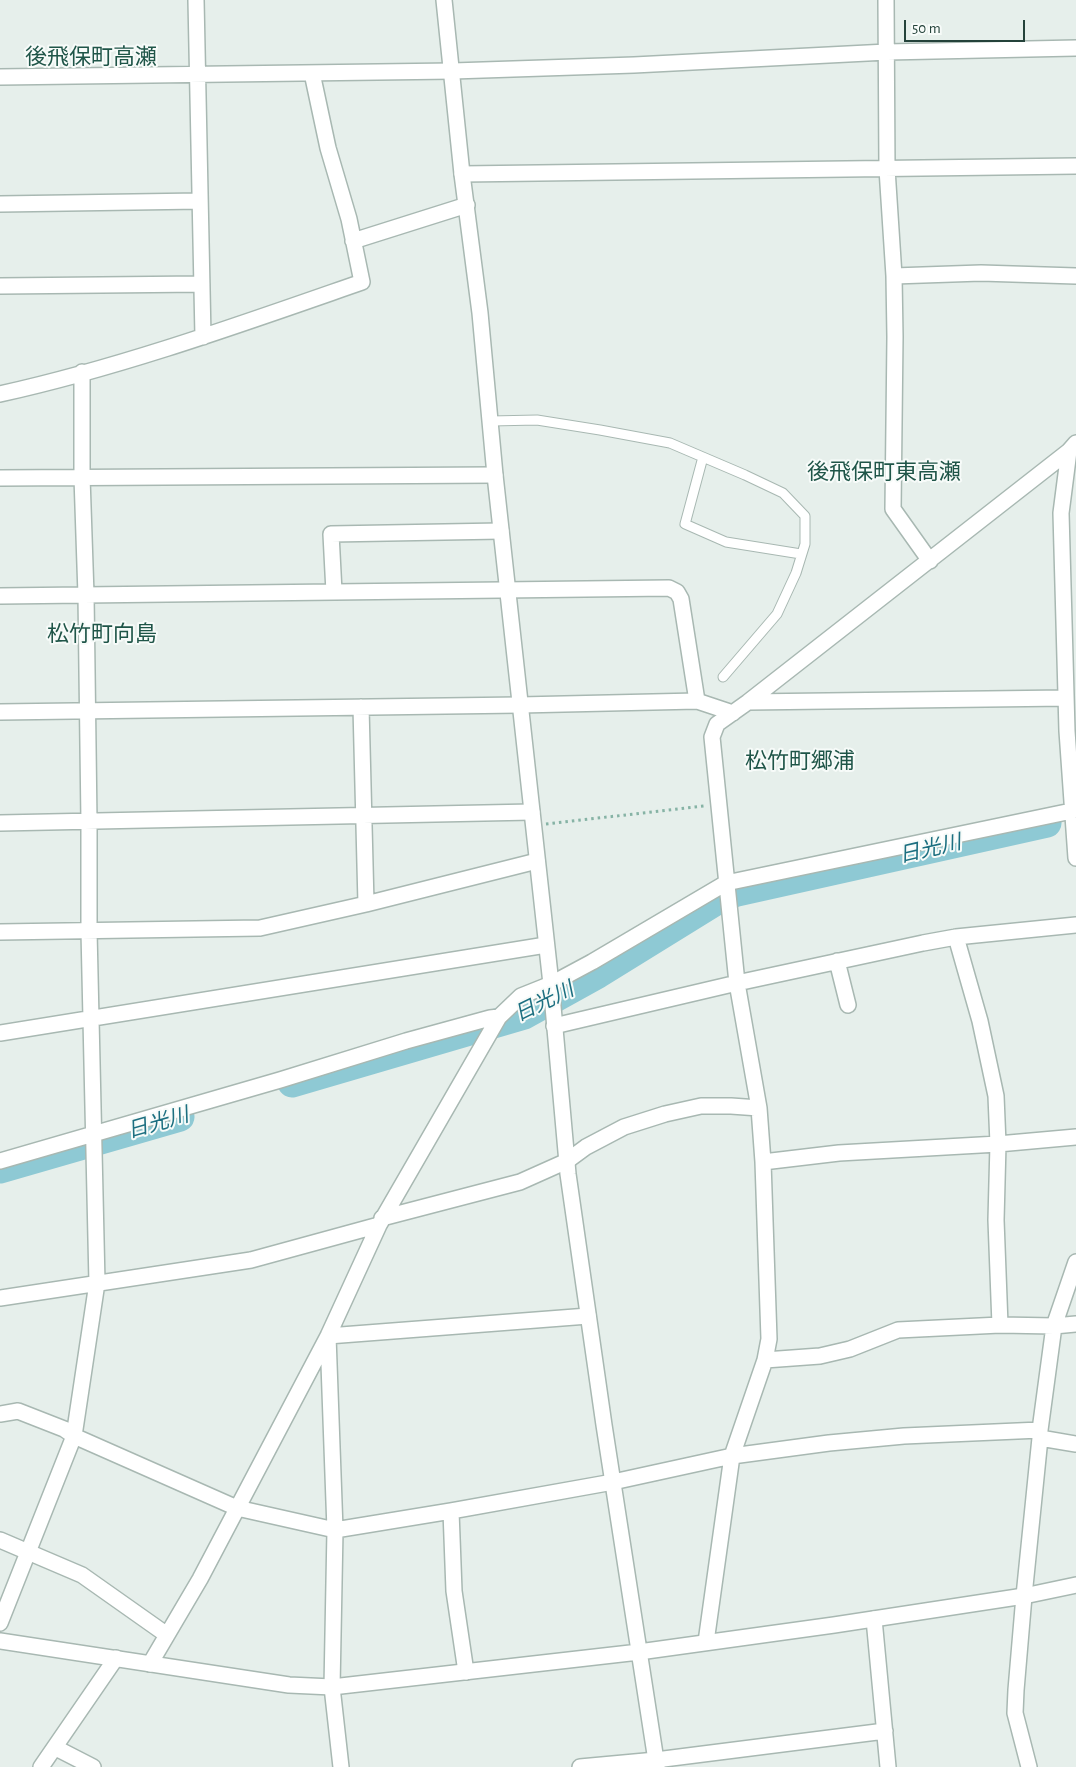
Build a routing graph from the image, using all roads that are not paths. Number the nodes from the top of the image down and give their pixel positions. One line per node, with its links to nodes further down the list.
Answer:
1 (196, 0): 8 (street)
2 (444, 0): 6 (street)
3 (886, 0): 5 (street)
4 (1076, 48): 5 (street)
5 (887, 52): 6 (street); 11 (street)
6 (453, 72): 7 (street); 12 (street)
7 (312, 73): 8 (street); 16 (street)
8 (198, 74): 9 (street); 13 (street)
9 (0, 76)
10 (1076, 166): 11 (street)
11 (887, 169): 12 (street); 17 (street)
12 (462, 174): 15 (street)
13 (200, 201): 14 (street); 19 (street)
14 (0, 204)
15 (467, 205): 16 (street); 24 (street)
16 (353, 241): 21 (street)
17 (894, 276): 18 (street); 33 (street)
18 (1076, 276)
19 (202, 284): 20 (street); 21 (street)
20 (0, 286)
21 (203, 337): 22 (street)
22 (82, 372): 23 (street); 28 (street)
23 (0, 394)
24 (491, 421): 26 (lane); 27 (street)
25 (1072, 447): 31 (street); 33 (street)
26 (703, 457): 32 (lane); 32 (lane)
27 (495, 475): 28 (street); 30 (street)
28 (82, 477): 29 (street); 36 (street)
29 (0, 478)
30 (501, 531): 34 (street); 35 (street)
31 (1069, 553): 39 (street)
32 (802, 554): 38 (lane)
33 (930, 561): 41 (street)
34 (507, 589): 35 (street); 40 (street); 42 (street)
35 (334, 592): 36 (street)
36 (86, 595): 37 (street); 44 (street)
37 (0, 596)
38 (723, 677)
39 (1066, 698): 41 (street); 47 (street)
40 (697, 701): 42 (street); 46 (street)
41 (748, 702): 46 (street)
42 (520, 705): 43 (street); 49 (street)
43 (361, 707): 44 (street); 48 (street)
44 (87, 711): 45 (street); 50 (street)
45 (0, 712)
46 (733, 713): 54 (street)
47 (1074, 814): 52 (street); 54 (street)
48 (364, 816): 49 (street); 50 (street); 55 (street)
49 (533, 819): 53 (street)
50 (89, 822): 51 (street); 57 (street)
51 (0, 823)
52 (1076, 858)
53 (537, 861): 55 (street); 60 (street)
54 (727, 891): 62 (street); 63 (street)
55 (366, 904): 57 (street)
56 (1076, 925): 59 (street)
57 (89, 931): 58 (street); 65 (street)
58 (0, 932)
59 (956, 937): 61 (street); 72 (street)
60 (546, 945): 63 (street); 65 (street)
61 (837, 961): 62 (street); 64 (street)
62 (737, 983): 67 (street); 69 (street)
63 (552, 993): 66 (street); 67 (street)
64 (848, 1005)
65 (91, 1018): 68 (street); 71 (street)
66 (496, 1021): 71 (street); 76 (street)
67 (554, 1026): 73 (street)
68 (0, 1033)
69 (759, 1108): 73 (street); 75 (street)
70 (1076, 1137): 72 (street)
71 (94, 1139): 74 (street); 78 (street)
72 (998, 1144): 75 (street); 82 (street)
73 (567, 1161): 76 (street); 80 (street)
74 (0, 1162)
75 (763, 1162): 85 (street)
76 (381, 1221): 78 (street); 84 (street)
77 (1076, 1262): 83 (street)
78 (97, 1283): 79 (street); 88 (street)
79 (0, 1298)
80 (588, 1316): 84 (street); 91 (street)
81 (1076, 1324): 83 (street)
82 (1000, 1325): 83 (street); 85 (street)
83 (1054, 1326): 87 (street)
84 (328, 1336): 92 (street); 94 (street)
85 (765, 1360): 90 (street)
86 (0, 1414): 88 (street)
87 (1040, 1434): 89 (street); 90 (street); 98 (street)
88 (74, 1436): 92 (street); 96 (street)
89 (1076, 1444)
90 (732, 1456): 91 (street); 103 (street)
91 (613, 1482): 93 (street); 104 (street)
92 (237, 1508): 94 (street); 101 (street)
93 (452, 1511): 94 (street); 107 (street)
94 (335, 1530): 108 (street)
95 (0, 1540): 96 (street)
96 (28, 1552): 100 (street); 101 (street)
97 (1076, 1586): 98 (street)
98 (1024, 1596): 99 (street); 117 (street)
99 (874, 1618): 103 (street); 109 (street)
100 (0, 1623)
101 (167, 1635): 106 (street)
102 (0, 1641): 105 (street)
103 (706, 1642): 104 (street)
104 (639, 1652): 107 (street); 111 (street)
105 (116, 1658): 106 (street); 110 (street)
106 (150, 1664): 108 (street)
107 (466, 1672): 108 (street)
108 (332, 1688): 114 (street)
109 (885, 1731): 111 (street); 116 (street)
110 (56, 1748): 112 (street); 113 (street)
111 (656, 1763): 115 (street)
112 (41, 1767)
113 (94, 1767)
114 (341, 1767)
115 (580, 1767)
116 (888, 1767)
117 (1029, 1767)

